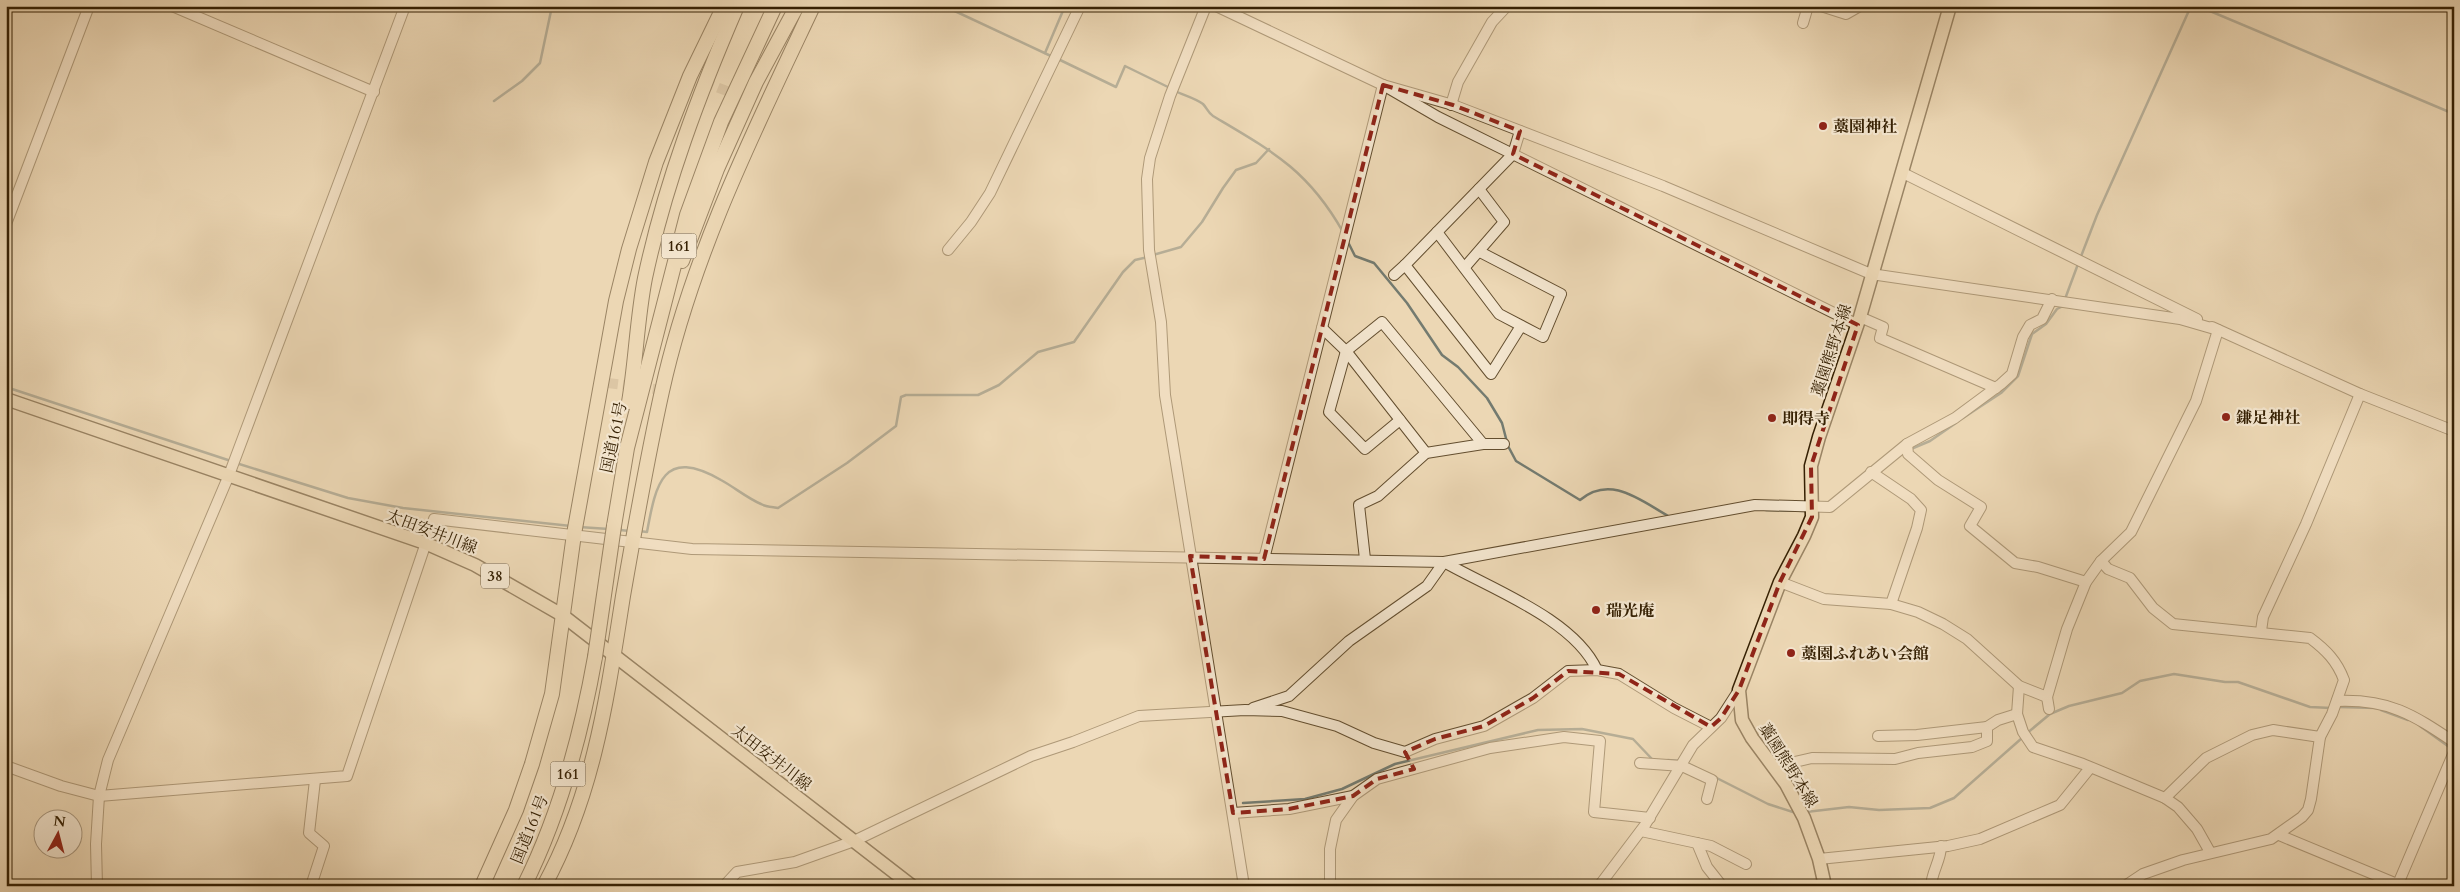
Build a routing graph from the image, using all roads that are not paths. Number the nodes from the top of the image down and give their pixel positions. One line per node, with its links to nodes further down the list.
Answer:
1 (89, 6): 27 (street)
2 (172, 6): 21 (street)
3 (405, 6): 21 (street)
4 (724, 6): 18 (highway)
5 (737, 6): 49 (highway)
6 (775, 6): 36 (highway, 国道161号 / 161)
7 (796, 6): 36 (highway)
8 (813, 6): 56 (highway)
9 (1080, 6): 29 (street)
10 (1206, 6): 58 (street)
11 (1216, 6): 20 (street)
12 (1507, 6): 22 (street)
13 (1808, 6): 17 (street)
14 (1821, 6): 15 (street)
15 (1860, 6)
16 (1950, 6): 25 (main road, 藁園熊野本線)
17 (1803, 23)
18 (690, 76): 19 (street); 55 (highway)
19 (704, 82)
20 (1384, 85): 22 (street); 24 (street); 39 (street)
21 (374, 92): 52 (street)
22 (1451, 105): 23 (street)
23 (1520, 131): 24 (street); 33 (street)
24 (1513, 154): 26 (street); 37 (street)
25 (1903, 173): 33 (main road, 藁園熊野本線); 40 (street)
26 (1479, 189): 28 (street); 30 (street)
27 (6, 224)
28 (1436, 232): 31 (street); 32 (street)
29 (948, 250)
30 (1480, 252): 32 (street); 38 (street)
31 (1406, 265): 34 (street); 38 (street)
32 (1465, 267): 38 (street)
33 (1871, 274): 35 (street); 37 (main road, 藁園熊野本線)
34 (1394, 275)
35 (2052, 299): 40 (street); 42 (street)
36 (661, 315): 49 (highway, 国道161号 / 161)
37 (1859, 321): 42 (street); 54 (main road, 藁園熊野本線)
38 (1521, 326)
39 (1322, 328): 41 (street); 59 (street)
40 (2218, 330): 43 (street); 61 (street)
41 (1346, 351): 45 (street); 45 (street); 47 (street)
42 (1996, 388): 50 (street)
43 (2360, 394): 46 (street); 67 (street)
44 (6, 399): 52 (main road, 太田安井川線 / 38)
45 (1400, 420): 51 (street)
46 (2454, 431)
47 (1483, 444): 48 (street); 51 (street)
48 (1504, 444)
49 (627, 448): 112 (highway, 国道161号 / 161, bridge)
50 (1907, 449): 53 (street); 64 (street)
51 (1426, 453): 60 (street)
52 (232, 466): 57 (main road, 太田安井川線 / 38); 94 (street)
53 (1874, 475): 54 (street); 65 (street)
54 (1812, 510): 62 (street); 63 (main road, 藁園熊野本線)
55 (574, 534): 56 (street); 57 (street); 66 (highway)
56 (632, 541): 58 (street); 68 (highway)
57 (425, 544): 66 (main road, 太田安井川線 / 38); 93 (street)
58 (1190, 556): 59 (street); 76 (street)
59 (1264, 558): 60 (street)
60 (1365, 560): 62 (street)
61 (2101, 560): 64 (street); 67 (street)
62 (1444, 562): 69 (street); 75 (street)
63 (1780, 582): 65 (street); 71 (main road, 藁園熊野本線)
64 (2086, 582): 72 (street)
65 (1891, 604): 70 (street)
66 (562, 615): 68 (main road, 太田安井川線 / 38); 111 (highway)
67 (2261, 632): 73 (street)
68 (614, 655): 102 (main road, 太田安井川線 / 38); 113 (highway)
69 (1597, 670): 78 (street); 85 (street)
70 (2019, 686): 72 (street); 77 (street)
71 (1739, 690): 78 (street); 90 (main road, 藁園熊野本線)
72 (2047, 697): 74 (street)
73 (2337, 701): 82 (street); 83 (street)
74 (2049, 709)
75 (1245, 710): 76 (street); 85 (street)
76 (1216, 712): 98 (street); 102 (street)
77 (2017, 714): 79 (street); 92 (street)
78 (1711, 727): 89 (street)
79 (1987, 727): 80 (street); 84 (street)
80 (1917, 735): 81 (street); 84 (street)
81 (1878, 736)
82 (2320, 737): 96 (street); 101 (street)
83 (2454, 742)
84 (1918, 753): 90 (street)
85 (1406, 754): 91 (street)
86 (2453, 754): 108 (street)
87 (1640, 763): 89 (street)
88 (6, 766): 94 (street)
89 (1682, 766): 97 (street); 99 (street)
90 (1773, 767): 106 (main road, 藁園熊野本線)
91 (1414, 768): 95 (street); 99 (street)
92 (2090, 768): 96 (street); 104 (street)
93 (315, 780): 94 (street); 110 (street)
94 (99, 796): 109 (street)
95 (1353, 796): 98 (street); 117 (street)
96 (2165, 798): 105 (street)
97 (1707, 799)
98 (1233, 813): 116 (street)
99 (1650, 818): 100 (street)
100 (1641, 831): 103 (street); 118 (street)
101 (2279, 835): 105 (street); 108 (street)
102 (854, 841): 114 (street); 115 (main road, 太田安井川線 / 38)
103 (1697, 843): 107 (street); 119 (street)
104 (1940, 846): 106 (street); 121 (street)
105 (2210, 852): 122 (street)
106 (1819, 859): 120 (main road, 藁園熊野本線)
107 (1746, 864)
108 (2400, 885)
109 (97, 886)
110 (310, 886)
111 (482, 886)
112 (524, 886)
113 (544, 886)
114 (724, 886)
115 (912, 886)
116 (1244, 886)
117 (1330, 886)
118 (1599, 886)
119 (1722, 886)
120 (1825, 886)
121 (1932, 886)
122 (2125, 886)

